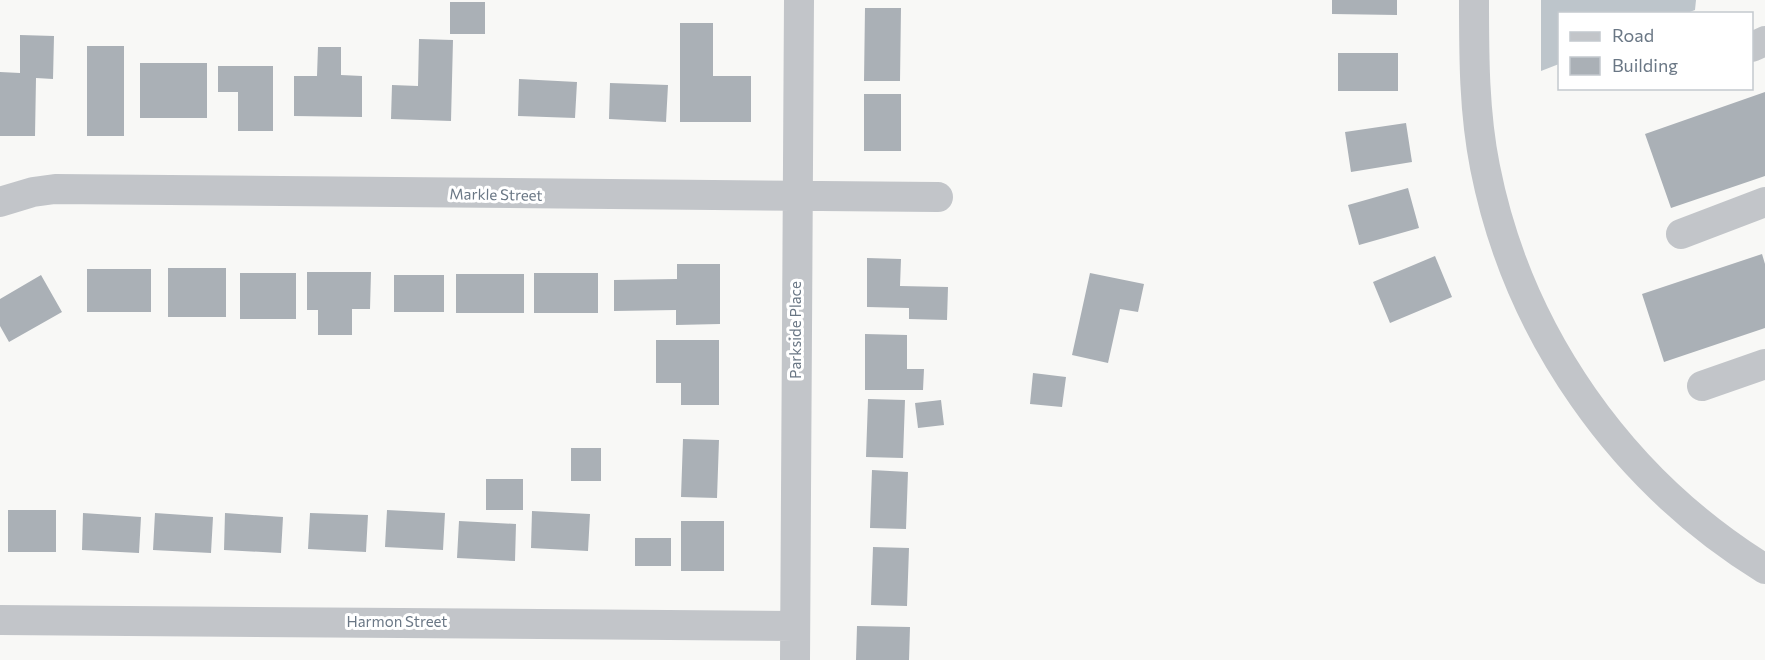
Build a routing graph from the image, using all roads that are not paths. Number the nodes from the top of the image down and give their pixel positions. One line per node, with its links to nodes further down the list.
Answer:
1 (799, 0): 3 (street, Parkside Place)
2 (1474, 0): 10 (street)
3 (798, 195): 4 (street, Markle Street); 5 (street, Markle Street); 12 (street, Parkside Place)
4 (938, 197)
5 (0, 202)
6 (1765, 202): 7 (street)
7 (1682, 234)
8 (1765, 364): 9 (street)
9 (1702, 386)
10 (1765, 569)
11 (0, 620): 12 (street, Harmon Street)
12 (795, 626): 13 (street, Parkside Place)
13 (795, 660)

